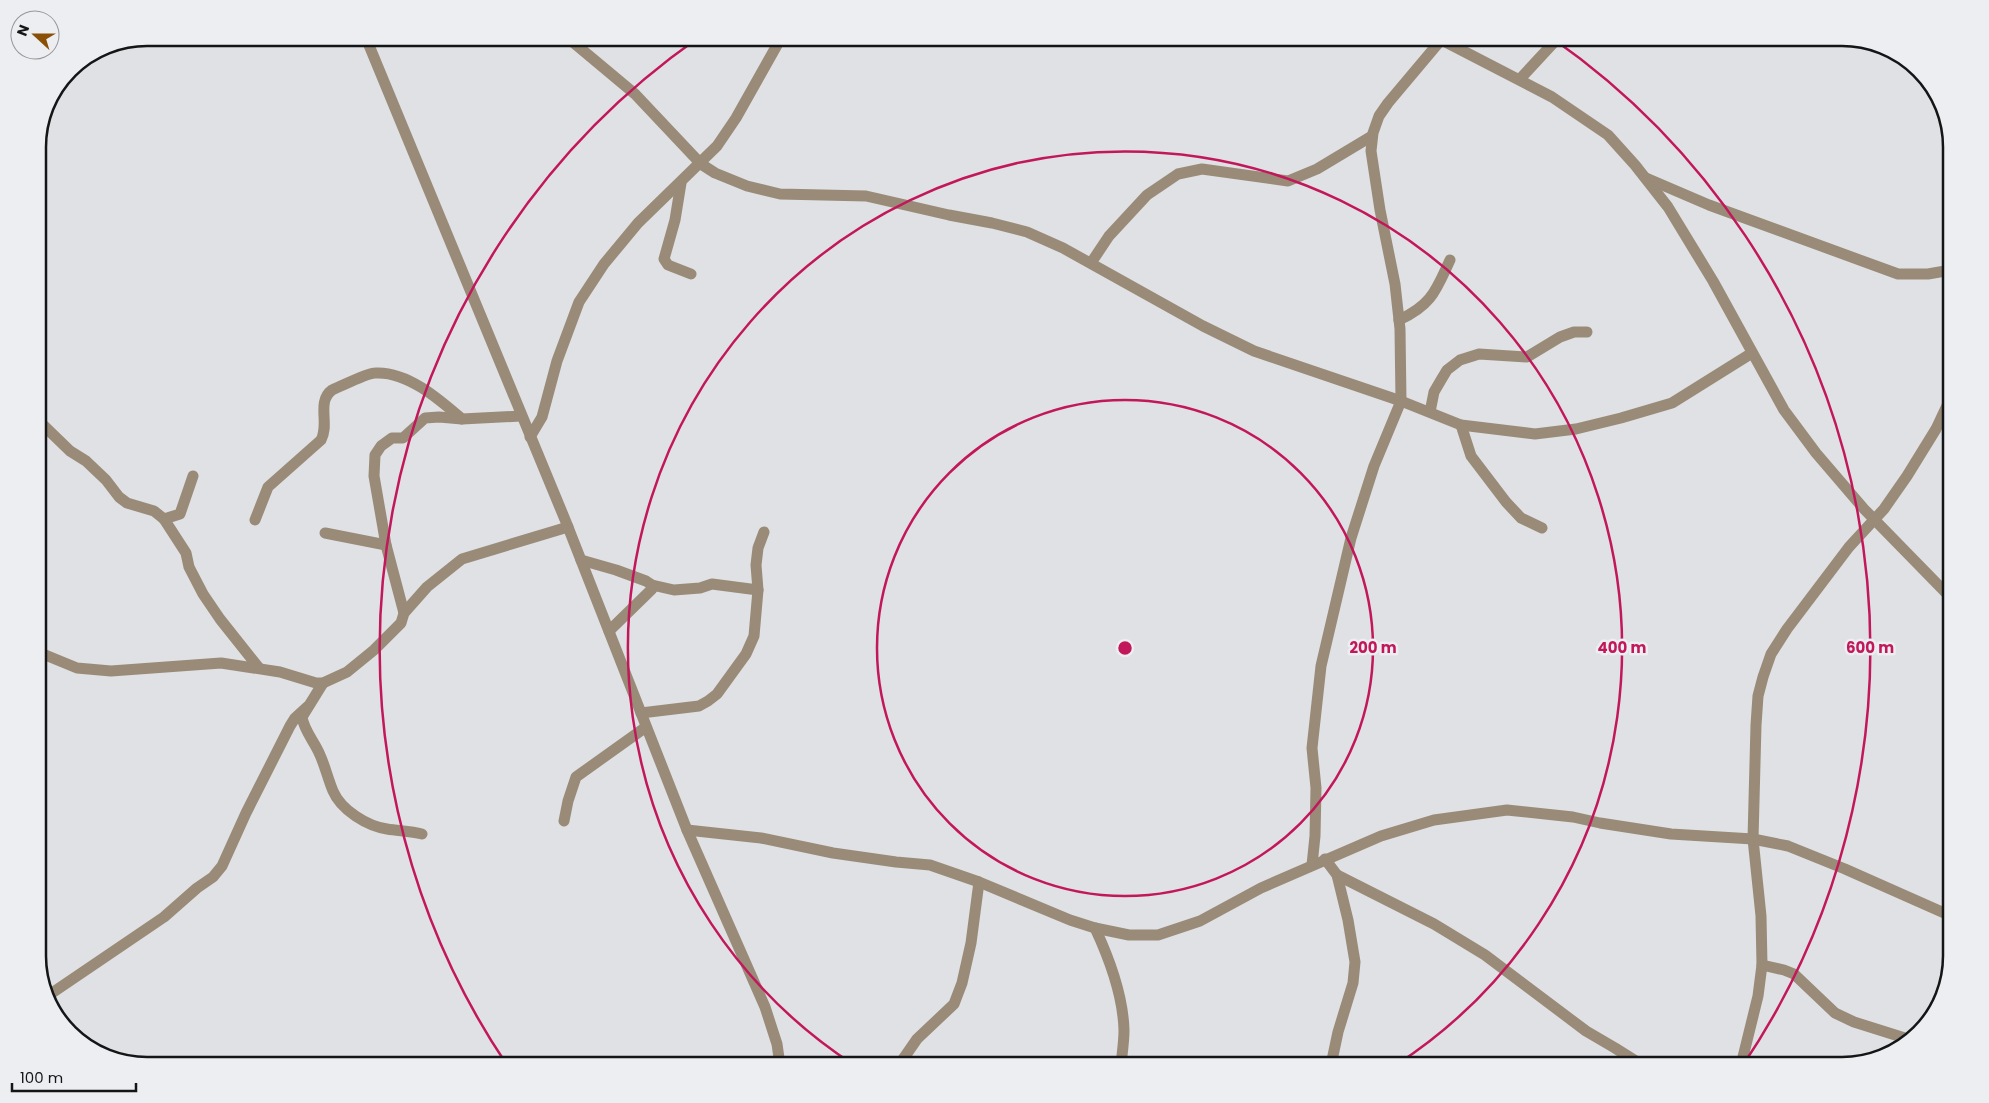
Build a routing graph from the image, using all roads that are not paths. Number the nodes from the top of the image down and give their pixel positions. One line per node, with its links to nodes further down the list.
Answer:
1 (369, 46): 22 (street)
2 (578, 46): 9 (street)
3 (776, 46): 9 (street)
4 (1433, 46): 8 (street)
5 (1453, 46): 7 (street)
6 (1551, 46): 7 (street)
7 (1520, 79): 10 (street)
8 (1372, 136): 13 (street); 16 (street)
9 (699, 163): 11 (street); 13 (street)
10 (1644, 177): 14 (street); 18 (street)
11 (681, 183): 15 (street); 26 (street)
12 (1450, 260): 16 (street)
13 (1091, 263): 19 (street)
14 (1943, 271)
15 (691, 274)
16 (1400, 320): 19 (street)
17 (1587, 332): 20 (street)
18 (1752, 353): 24 (street); 29 (street)
19 (1401, 401): 20 (street); 53 (street)
20 (1430, 412): 24 (street)
21 (1943, 413): 29 (street)
22 (522, 416): 23 (street); 26 (street)
23 (462, 419): 30 (street); 35 (street)
24 (1461, 425): 32 (street)
25 (46, 427): 28 (street)
26 (530, 437): 31 (street)
27 (193, 476): 28 (street)
28 (164, 519): 43 (street)
29 (1874, 519): 39 (street); 51 (street)
30 (255, 520)
31 (568, 526): 36 (street); 40 (street)
32 (1542, 528)
33 (764, 532): 38 (street)
34 (325, 533): 35 (street)
35 (386, 545): 40 (street)
36 (581, 560): 37 (street); 41 (street)
37 (652, 585): 38 (street); 41 (street)
38 (758, 590): 46 (street)
39 (1943, 590)
40 (404, 614): 44 (street)
41 (609, 631): 46 (street)
42 (46, 655): 43 (street)
43 (258, 668): 44 (street)
44 (323, 683): 45 (street)
45 (307, 707): 50 (street); 59 (street)
46 (641, 713): 47 (street)
47 (646, 728): 48 (street); 49 (street)
48 (564, 821)
49 (687, 830): 55 (street); 61 (street)
50 (422, 834)
51 (1753, 839): 52 (street); 56 (street); 58 (street)
52 (1325, 859): 53 (street); 54 (street)
53 (1312, 865): 57 (street)
54 (1337, 875): 64 (street); 65 (street)
55 (979, 882): 57 (street); 62 (street)
56 (1943, 912)
57 (1095, 928): 63 (street)
58 (1762, 965): 60 (street); 66 (street)
59 (54, 992)
60 (1902, 1037)
61 (779, 1057)
62 (905, 1057)
63 (1121, 1057)
64 (1334, 1057)
65 (1628, 1057)
66 (1743, 1057)

